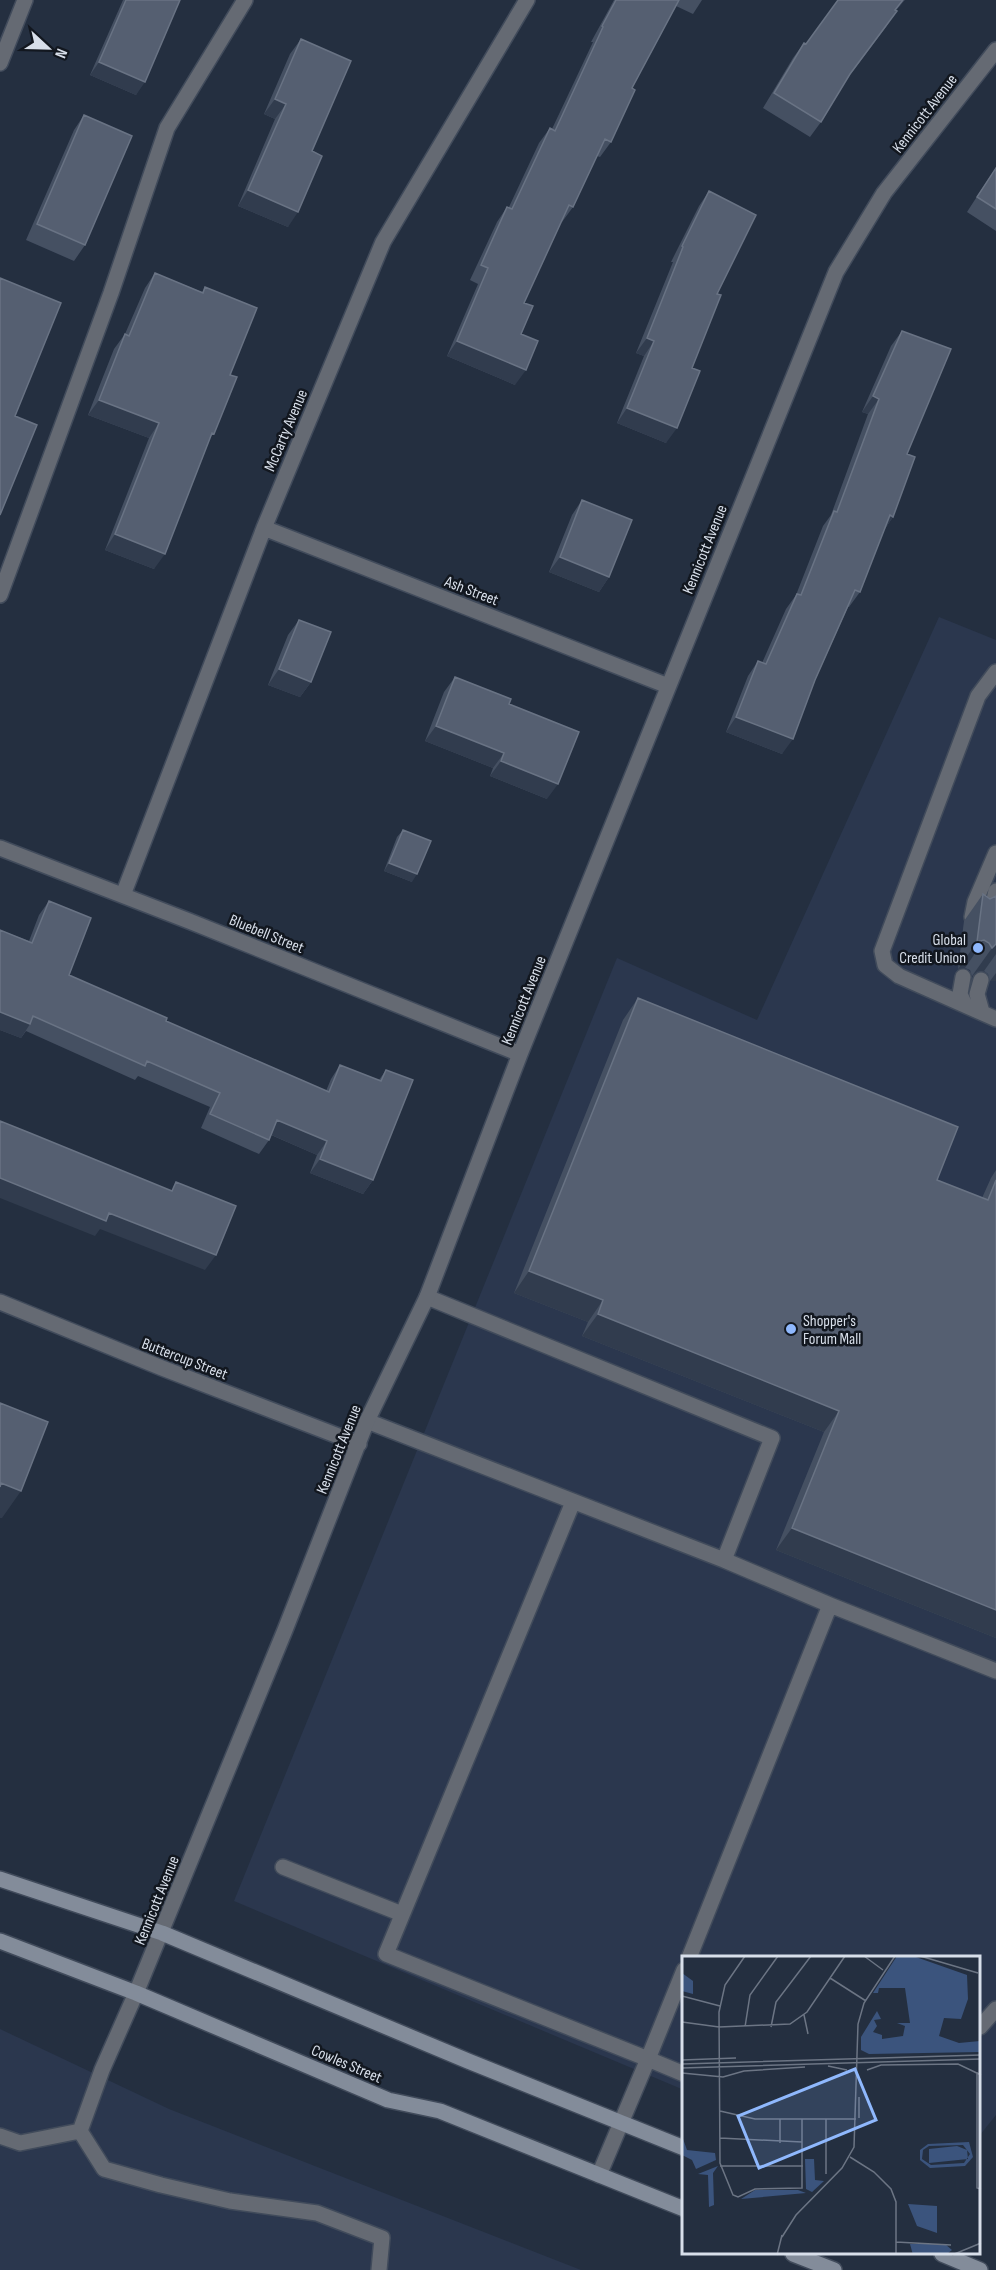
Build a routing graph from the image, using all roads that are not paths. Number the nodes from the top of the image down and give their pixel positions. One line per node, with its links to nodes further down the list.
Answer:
1 (25, 0): 5 (street)
2 (245, 0): 7 (street)
3 (527, 0): 6 (street, McCarty Avenue)
4 (996, 50): 9 (street, Kennicott Avenue)
5 (0, 63)
6 (264, 528): 9 (street, Ash Street); 13 (street, McCarty Avenue)
7 (0, 595)
8 (996, 672): 18 (street)
9 (668, 686): 21 (street, Kennicott Avenue)
10 (0, 848): 13 (street, Bluebell Street)
11 (996, 853): 14 (street)
12 (996, 891): 15 (street)
13 (123, 895): 21 (street, Bluebell Street)
14 (972, 917)
15 (989, 919)
16 (963, 977): 18 (street)
17 (981, 980): 19 (street)
18 (965, 1005): 19 (street)
19 (982, 1012): 20 (street)
20 (996, 1018)
21 (520, 1054): 22 (street, Kennicott Avenue)
22 (428, 1296): 24 (street, Kennicott Avenue); 27 (street)
23 (0, 1302): 25 (street, Buttercup Street)
24 (367, 1421): 25 (street, Kennicott Avenue); 26 (street)
25 (359, 1444): 33 (street, Kennicott Avenue)
26 (573, 1502): 27 (street); 32 (street)
27 (724, 1560): 28 (street)
28 (830, 1605): 29 (street); 35 (street)
29 (996, 1671)
30 (283, 1867): 32 (street)
31 (0, 1879): 33 (main road)
32 (402, 1914): 38 (street)
33 (162, 1933): 37 (street, Kennicott Avenue); 40 (main road)
34 (0, 1941): 37 (main road, Cowles Street)
35 (690, 1956)
36 (682, 1975): 38 (street)
37 (136, 1993): 41 (street, Kennicott Avenue); 44 (main road, Cowles Street)
38 (648, 2059): 39 (street); 40 (street)
39 (682, 2073)
40 (621, 2122): 43 (main road); 44 (street)
41 (80, 2131): 42 (street); 48 (street)
42 (0, 2136)
43 (682, 2147)
44 (599, 2175): 45 (main road, Cowles Street)
45 (682, 2208)
46 (799, 2255): 49 (main road)
47 (946, 2255): 50 (main road)
48 (379, 2270)
49 (834, 2270)
50 (980, 2270)

